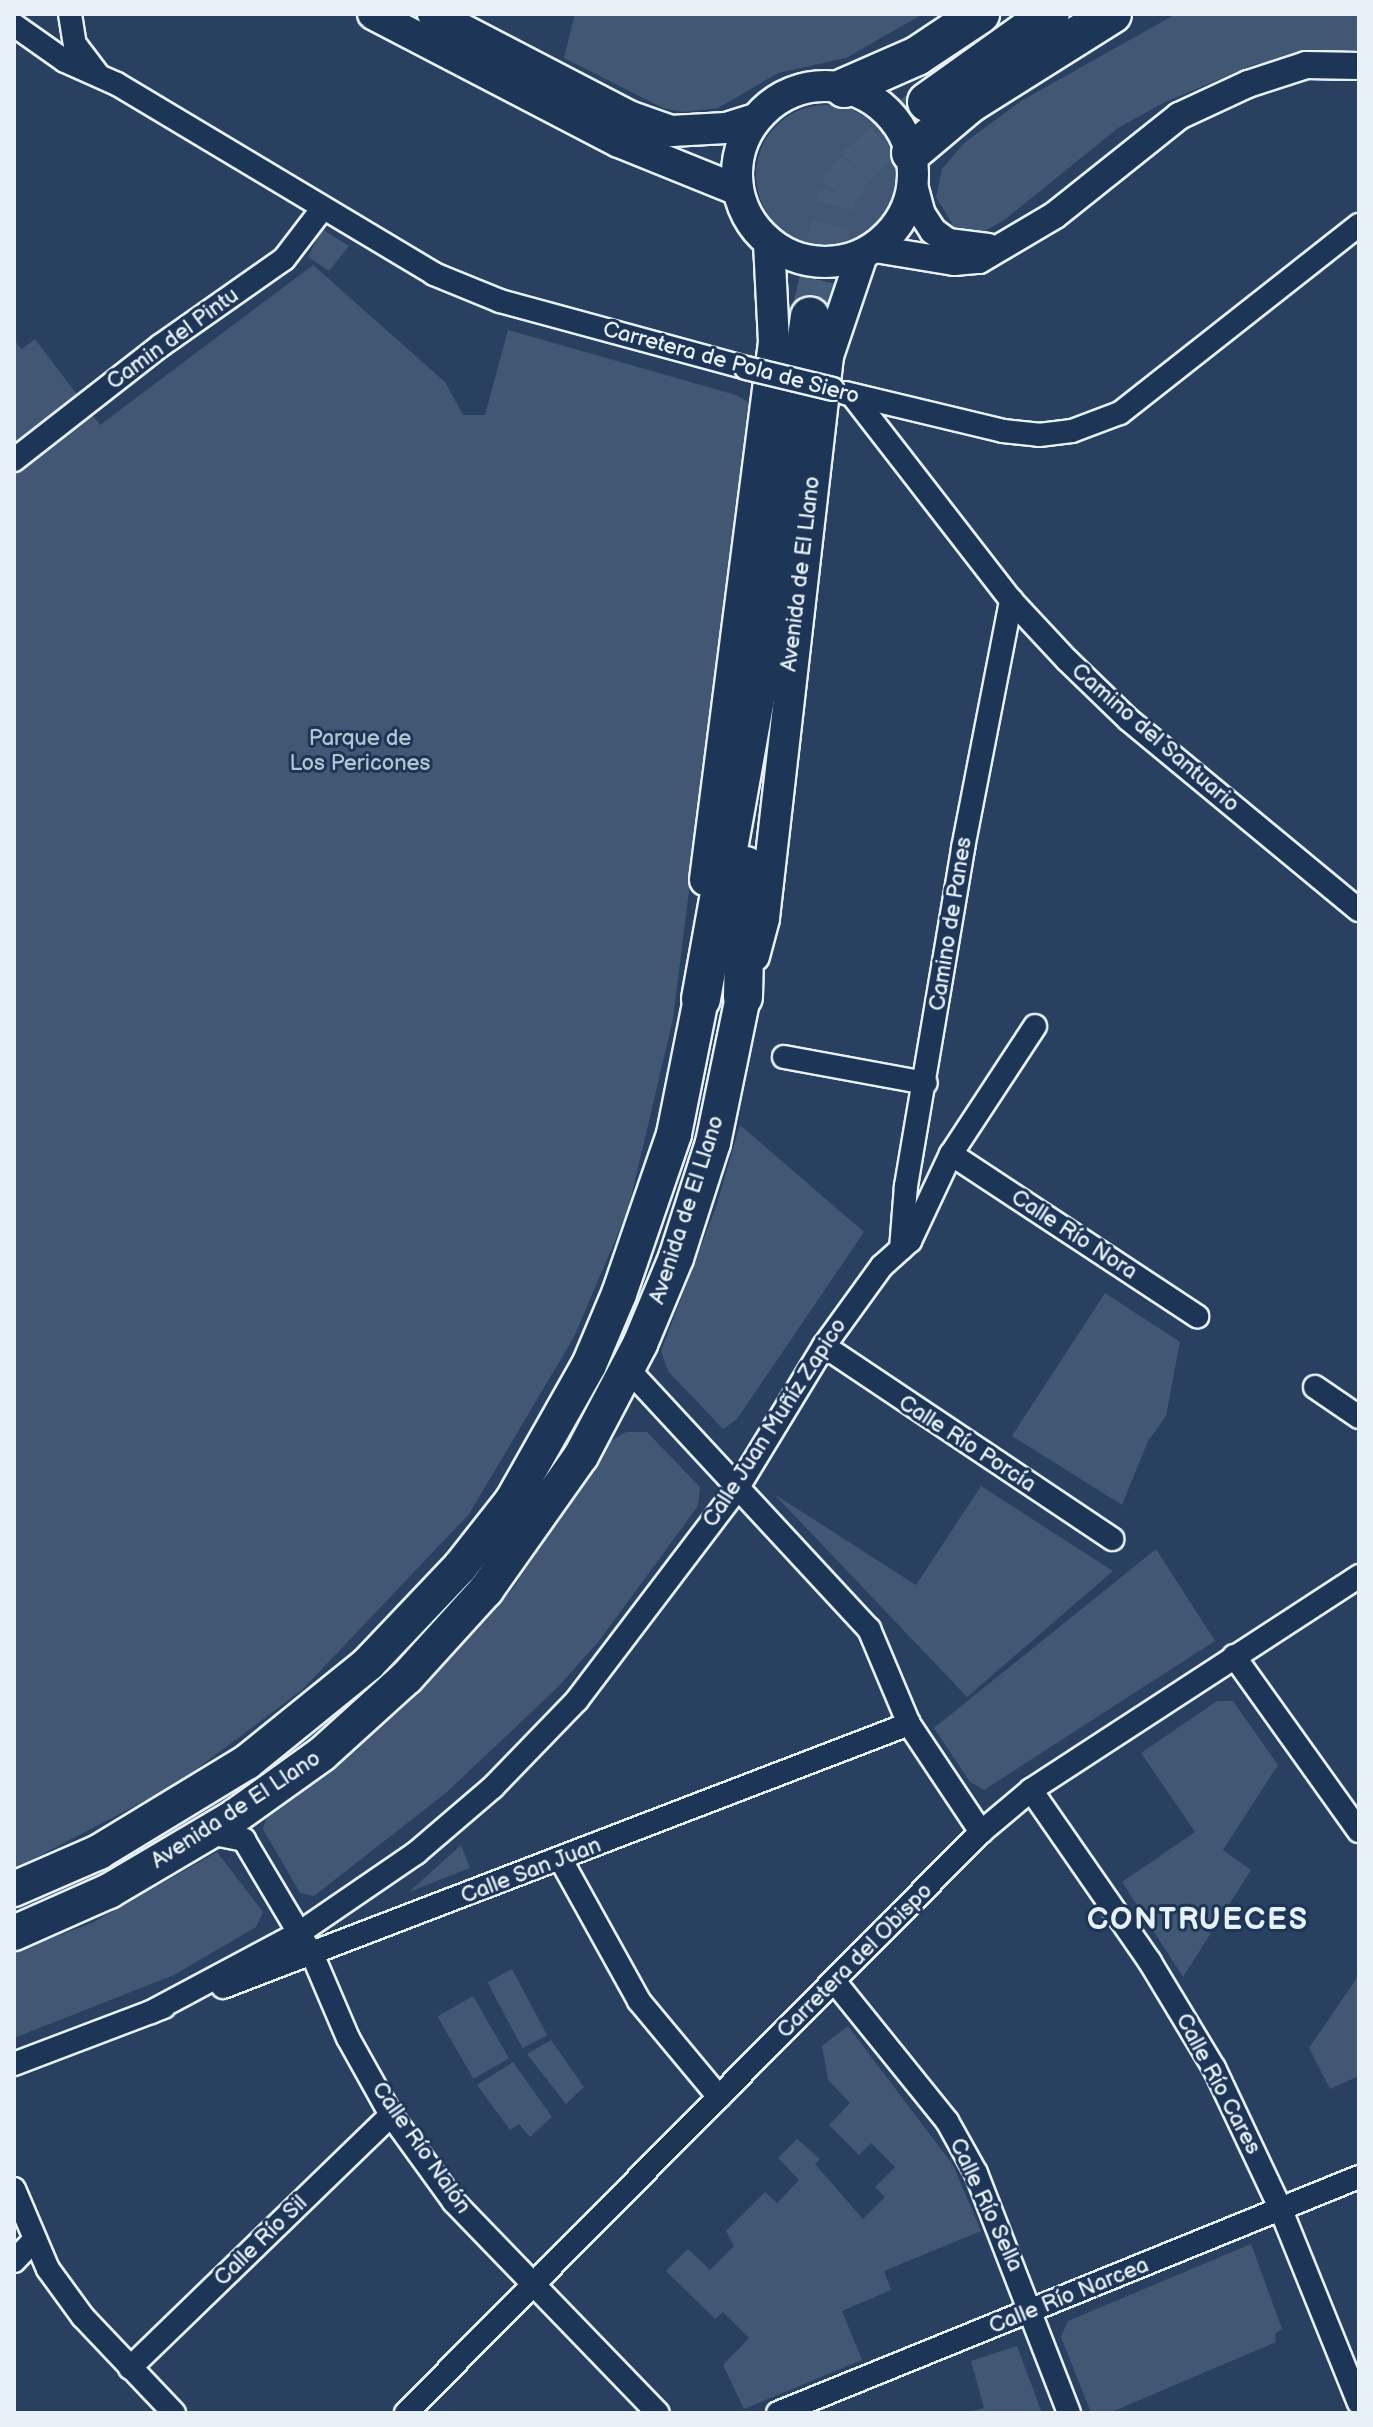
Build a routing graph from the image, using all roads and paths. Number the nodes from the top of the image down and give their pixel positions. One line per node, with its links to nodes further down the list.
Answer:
1 (70, 14): 9 (street, Carretera de Pola de Siero)
2 (373, 14): 14 (main road)
3 (433, 14): 12 (main road)
4 (980, 14): 10 (highway)
5 (1050, 14): 11 (highway)
6 (1112, 14): 13 (highway)
7 (14, 25): 9 (street, Carretera de Pola de Siero)
8 (1359, 66): 17 (street)
9 (96, 72): 15 (street, Carretera de Pola de Siero)
10 (844, 88): 12 (main road); 13 (main road)
11 (927, 102)
12 (756, 119): 14 (main road)
13 (912, 167): 17 (street); 19 (main road)
14 (738, 190): 18 (main road)
15 (323, 208): 21 (street, Carretera de Pola de Siero, bridge); 22 (street, Camin del Pintu)
16 (1359, 225): 21 (street, Carretera de Pola de Siero)
17 (1019, 240): 19 (street)
18 (769, 242): 19 (main road); 27 (main road, Avenida de El Llano)
19 (868, 252): 26 (main road, Avenida de El Llano)
20 (810, 317): 24 (highway)
21 (842, 392): 23 (street, Camino del Santuario)
22 (14, 460)
23 (1011, 600): 25 (street, Camino del Santuario); 30 (street, Camino de Panes)
24 (760, 672): 26 (highway); 27 (highway)
25 (1359, 910)
26 (743, 997): 35 (main road, Avenida de El Llano)
27 (701, 999): 43 (main road, Avenida de El Llano)
28 (1035, 1026): 31 (street, Calle Juan Muñíz Zapico)
29 (784, 1057): 30 (street)
30 (926, 1083): 32 (street, Camino de Panes)
31 (951, 1154): 32 (street, Calle Juan Muñíz Zapico); 33 (street, Calle Río Nora)
32 (901, 1249): 34 (street, Calle Juan Muñíz Zapico)
33 (1197, 1316)
34 (824, 1346): 38 (street, Calle Juan Muñíz Zapico); 39 (street, Calle Río Porcía)
35 (628, 1369): 38 (street); 45 (main road, Avenida de El Llano)
36 (1315, 1387): 37 (street)
37 (1359, 1417)
38 (737, 1489): 42 (street); 49 (street, Calle Juan Muñíz Zapico)
39 (1112, 1539)
40 (1359, 1576): 41 (street, Carretera del Obispo)
41 (1234, 1656): 44 (street, Carretera del Obispo); 46 (street)
42 (909, 1724): 47 (street); 48 (street, Calle San Juan)
43 (215, 1784): 45 (street, Calle Río Nalón); 50 (main road, Avenida de El Llano)
44 (1031, 1790): 47 (street, Carretera del Obispo); 62 (street, Calle Río Cares)
45 (229, 1830): 52 (main road, Avenida de El Llano); 53 (street, Calle Río Nalón)
46 (1359, 1831)
47 (981, 1832): 55 (street, Carretera del Obispo)
48 (561, 1860): 51 (street, Calle San Juan); 58 (street)
49 (369, 1886): 51 (street); 53 (street, Calle Juan Muñíz Zapico)
50 (14, 1889)
51 (381, 1930): 54 (street, Calle San Juan)
52 (14, 1933)
53 (299, 1933): 54 (street, Calle Río Nalón); 56 (street, Calle San Juan)
54 (313, 1956): 56 (street, Calle San Juan); 59 (street, Calle Río Nalón)
55 (834, 1981): 58 (street, Carretera del Obispo); 66 (street, Calle Río Sella)
56 (151, 2012): 57 (street, Calle San Juan)
57 (14, 2064)
58 (719, 2097): 65 (street, Carretera del Obispo)
59 (391, 2115): 65 (street, Calle Río Nalón); 67 (street, Calle Río Sil)
60 (1359, 2177): 62 (street, Calle Río Narcea)
61 (14, 2189): 63 (street)
62 (1281, 2210): 66 (street, Calle Río Narcea); 68 (street, Calle Río Cares)
63 (35, 2239): 64 (street); 67 (street)
64 (14, 2261)
65 (532, 2285): 70 (street, Carretera del Obispo); 71 (street, Calle Río Nalón)
66 (1030, 2312): 72 (street, Calle Río Narcea); 73 (street, Calle Río Sella)
67 (130, 2368): 69 (street)
68 (1359, 2403)
69 (174, 2413)
70 (406, 2413)
71 (658, 2413)
72 (778, 2413)
73 (1069, 2413)

